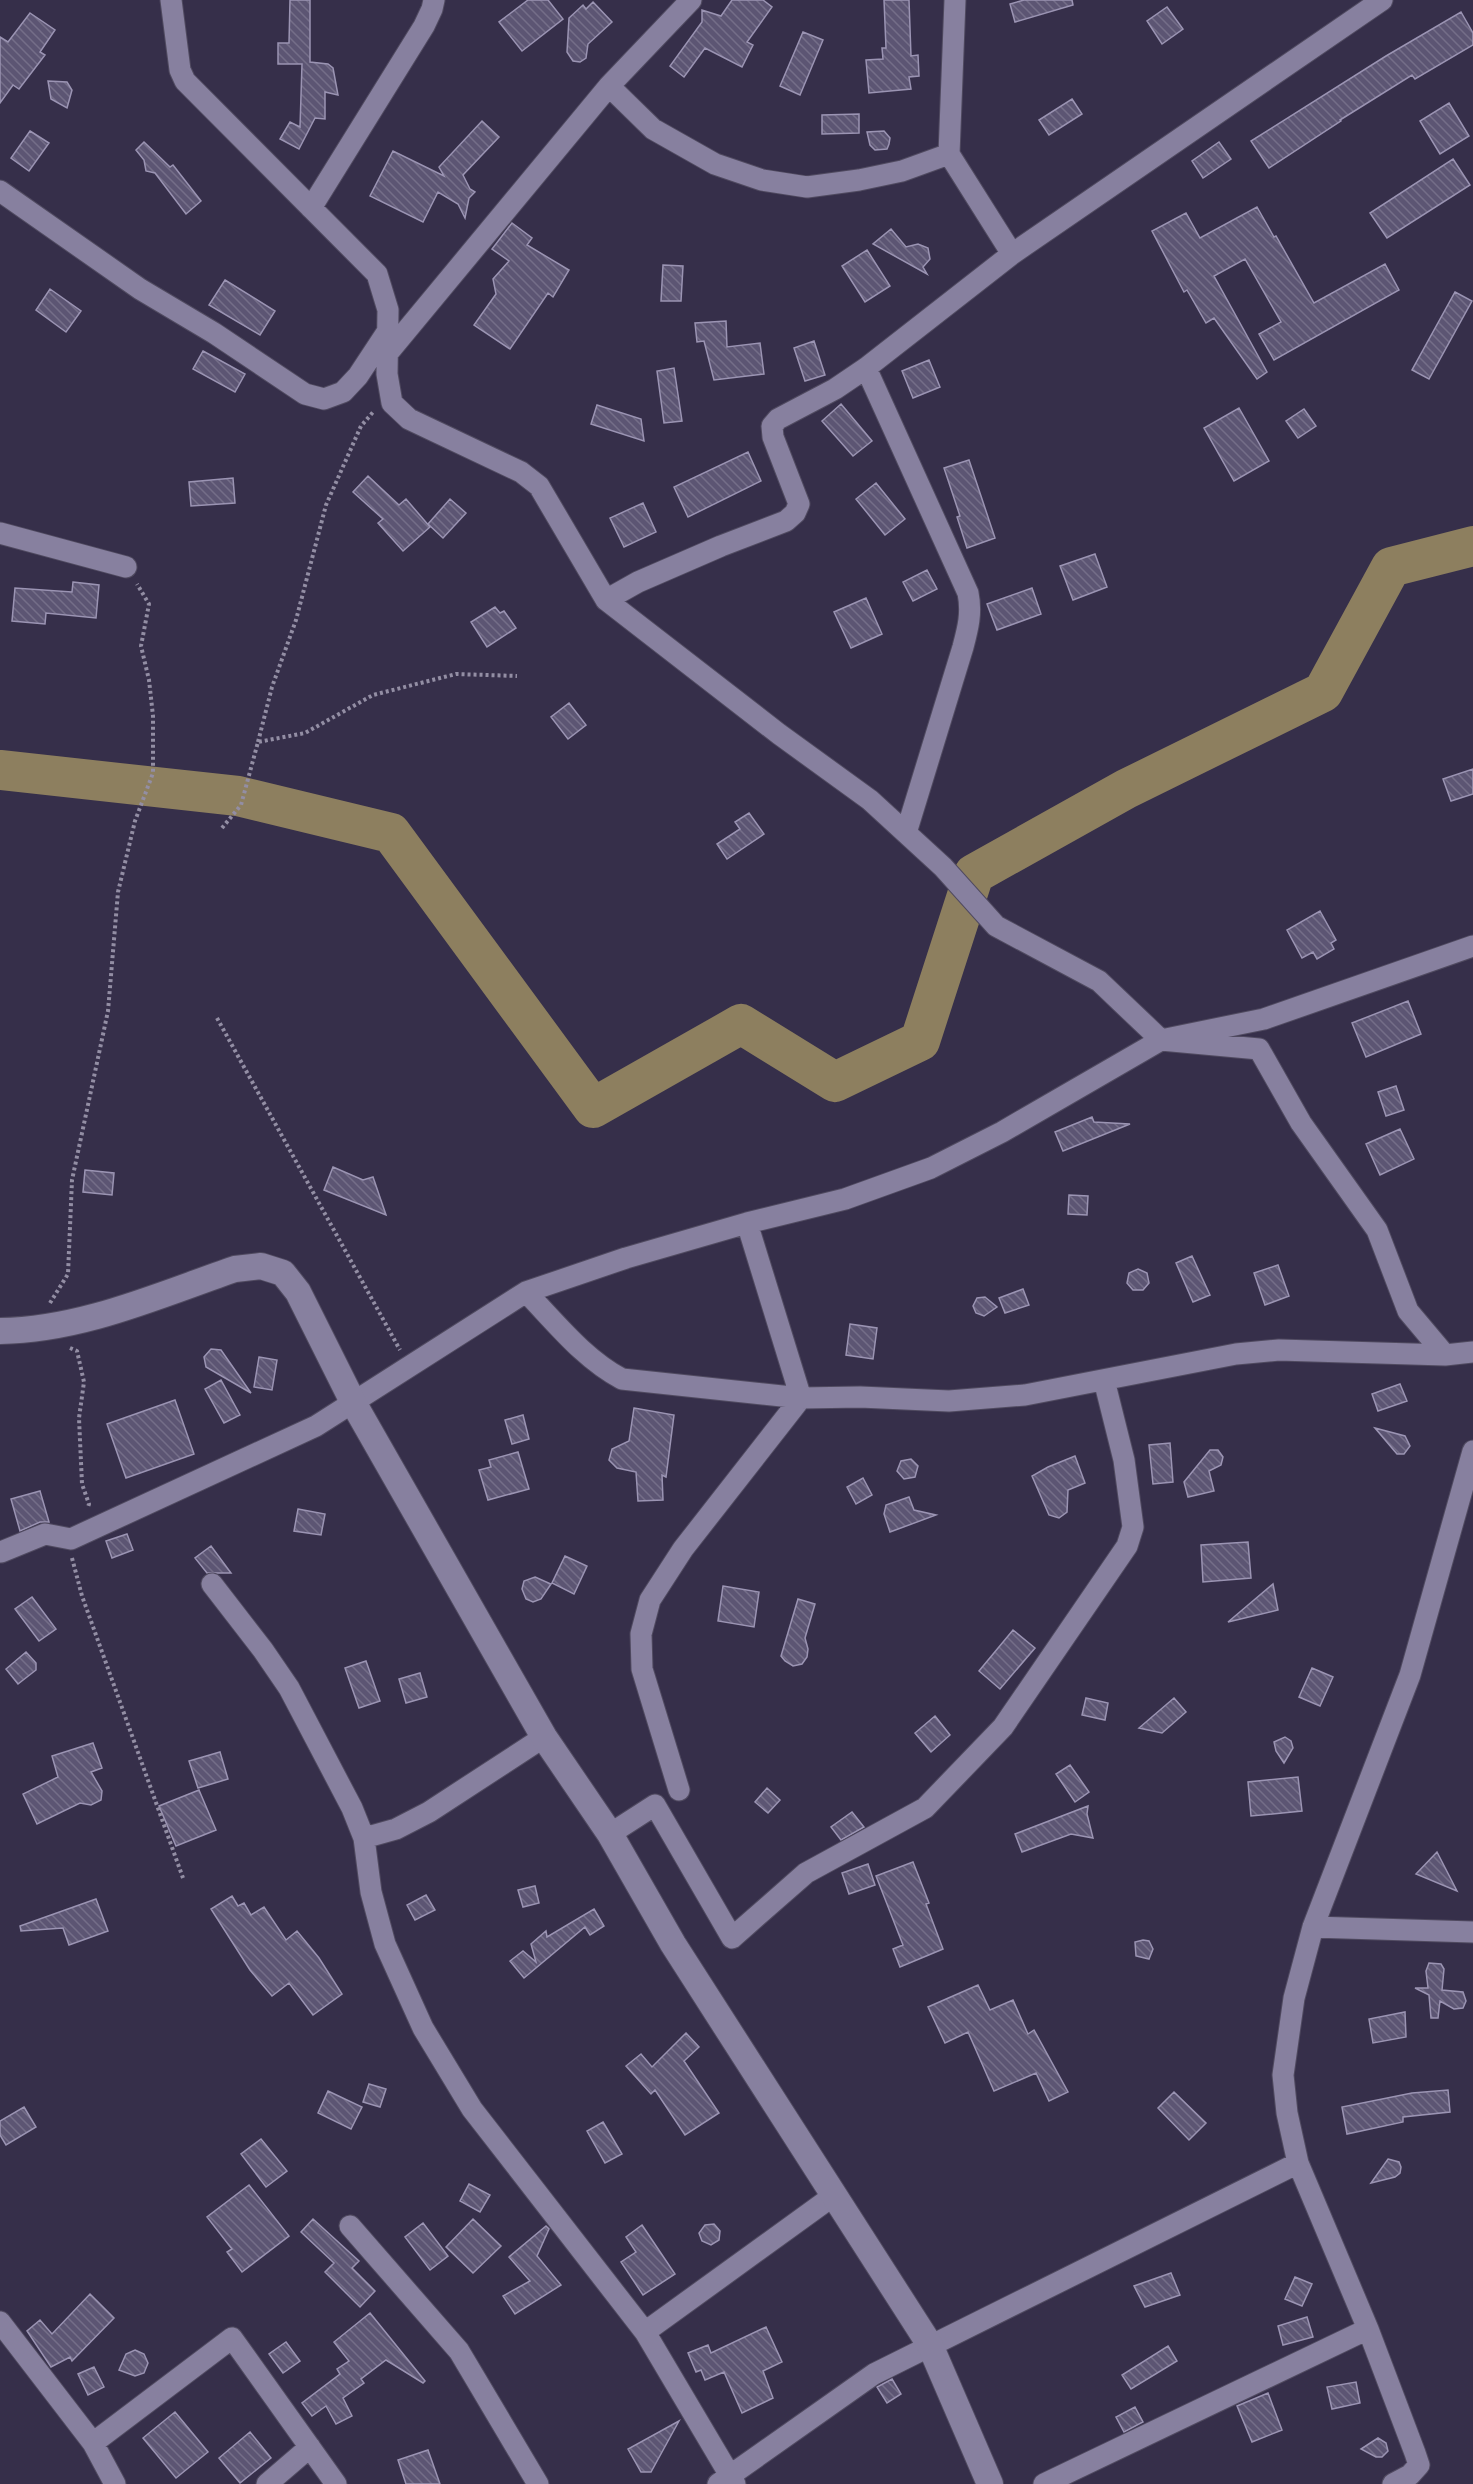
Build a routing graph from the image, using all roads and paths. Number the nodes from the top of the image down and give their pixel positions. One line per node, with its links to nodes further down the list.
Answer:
1 (171, 0): 9 (street)
2 (434, 0): 9 (street)
3 (691, 0): 6 (street)
4 (955, 0): 7 (street)
5 (1382, 0): 10 (street)
6 (609, 86): 7 (street); 12 (street)
7 (949, 154): 10 (street)
8 (0, 191): 11 (street)
9 (310, 208): 11 (street)
10 (1012, 254): 13 (street)
11 (387, 332): 12 (street)
12 (387, 354): 14 (street)
13 (866, 368): 17 (street); 21 (street)
14 (390, 392): 17 (street); 19 (path)
15 (0, 533): 16 (street)
16 (126, 567): 28 (path)
17 (606, 600): 21 (street)
18 (517, 676): 19 (path)
19 (258, 742): 20 (path)
20 (222, 828)
21 (906, 833): 24 (street)
22 (1473, 946): 24 (street)
23 (217, 1018): 32 (path)
24 (1161, 1040): 25 (street); 31 (street)
25 (747, 1223): 26 (street); 34 (street)
26 (526, 1292): 32 (street); 34 (street)
27 (0, 1331): 28 (street)
28 (32, 1331): 35 (street)
29 (68, 1347): 37 (path)
30 (1473, 1352): 31 (street)
31 (1445, 1355): 33 (street)
32 (409, 1366): 35 (street)
33 (1104, 1380): 34 (street); 42 (street)
34 (801, 1398): 41 (street)
35 (354, 1404): 37 (street); 40 (street)
36 (1473, 1451): 45 (street)
37 (71, 1539): 38 (street); 44 (path)
38 (0, 1551)
39 (212, 1584): 43 (street)
40 (544, 1737): 42 (street); 43 (street)
41 (680, 1790)
42 (610, 1834): 48 (street)
43 (364, 1838): 52 (street)
44 (183, 1878)
45 (1313, 1927): 46 (street); 47 (street)
46 (1473, 1932)
47 (1298, 2163): 51 (street); 53 (street)
48 (833, 2196): 52 (street); 53 (street)
49 (350, 2226): 61 (street)
50 (0, 2322): 54 (street)
51 (1368, 2329): 62 (street); 63 (street)
52 (645, 2332): 56 (street)
53 (930, 2345): 56 (street); 57 (street)
54 (93, 2443): 55 (street); 58 (street)
55 (310, 2447): 59 (street); 60 (street)
56 (728, 2481)
57 (988, 2483)
58 (115, 2484)
59 (267, 2484)
60 (336, 2484)
61 (538, 2484)
62 (1044, 2484)
63 (1393, 2484)

